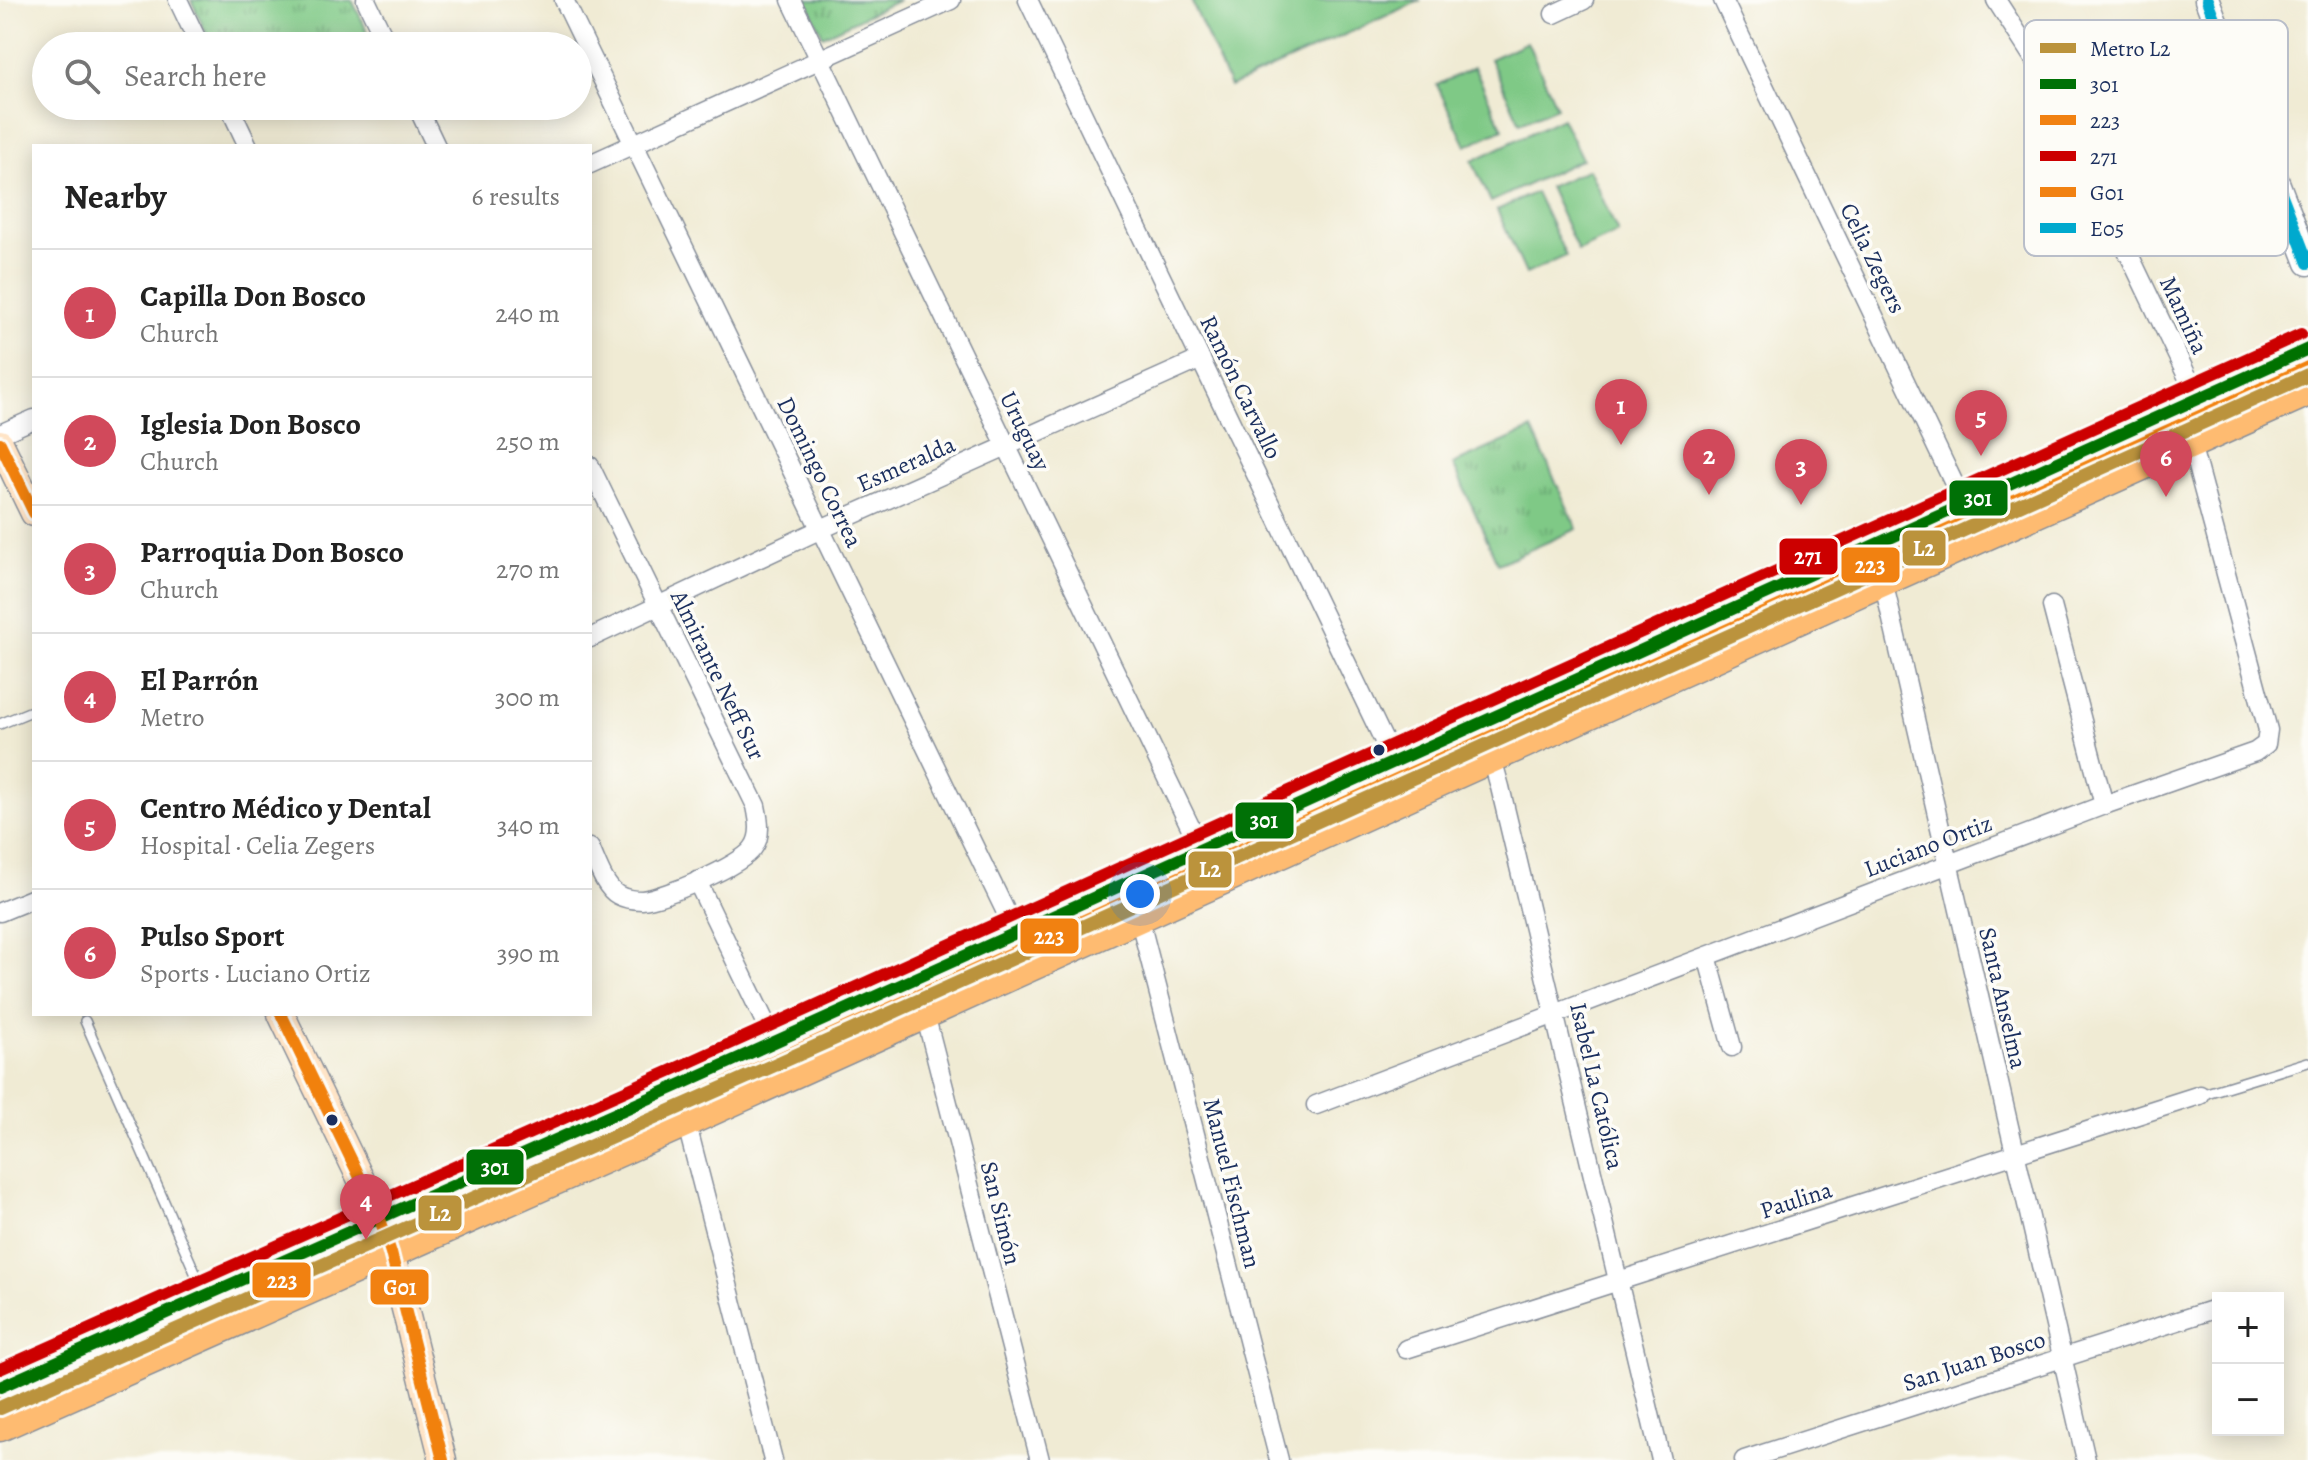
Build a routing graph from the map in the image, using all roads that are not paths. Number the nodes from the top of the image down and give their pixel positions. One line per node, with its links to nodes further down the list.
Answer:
1 (178, 0): 13 (street)
2 (366, 0): 14 (street)
3 (564, 0): 15 (street, Domingo Correa)
4 (791, 0): 18 (street, Uruguay)
5 (951, 0): 18 (street)
6 (1028, 0): 29 (street, Ramón Carvallo)
7 (1584, 0): 11 (street)
8 (1723, 0): 38 (street, Celia Zegers)
9 (1996, 0): 16 (street, Mamiña)
10 (2207, 0): 12 (street)
11 (1554, 14)
12 (2215, 20)
13 (193, 32)
14 (381, 32)
15 (580, 32)
16 (2024, 43)
17 (592, 57): 21 (street, Domingo Correa)
18 (820, 59): 21 (street); 36 (street, Uruguay)
19 (236, 120): 22 (street)
20 (424, 120): 23 (street)
21 (634, 143): 24 (street); 40 (street, Domingo Correa)
22 (247, 144)
23 (435, 144)
24 (592, 163)
25 (2288, 211): 27 (street)
26 (2130, 256): 31 (street, Mamiña)
27 (2308, 263)
28 (2308, 349): 31 (main road)
29 (1201, 359): 36 (street, Esmeralda); 51 (street, Ramón Carvallo)
30 (2308, 391): 35 (main road)
31 (2198, 399): 35 (street); 38 (main road)
32 (32, 420): 33 (street)
33 (0, 434)
34 (0, 443): 39 (main road)
35 (2192, 443): 41 (main road); 53 (street, Luciano Ortiz)
36 (1006, 445): 40 (street, Esmeralda); 54 (street, Uruguay)
37 (592, 470): 44 (street, Almirante Neff Sur)
38 (1964, 505): 41 (street, Celia Zegers); 42 (main road)
39 (32, 509)
40 (821, 529): 44 (street, Esmeralda); 62 (street, Domingo Correa)
41 (1980, 538): 43 (main road)
42 (1875, 546): 43 (street, Santa Anselma); 48 (main road)
43 (1883, 581): 50 (main road); 56 (street, Santa Anselma)
44 (657, 606): 46 (street, Esmeralda); 57 (street, Almirante Neff Sur)
45 (2052, 606): 53 (street)
46 (592, 637)
47 (32, 711): 49 (lane)
48 (1482, 723): 50 (street, Isabel La Católica); 51 (main road)
49 (0, 724)
50 (1492, 758): 52 (main road); 67 (street, Isabel La Católica)
51 (1396, 763): 52 (street, Ramón Carvallo); 54 (main road)
52 (1410, 795): 58 (main road)
53 (2104, 805): 56 (street, Luciano Ortiz)
54 (1201, 850): 58 (street, Uruguay); 62 (main road)
55 (592, 852): 57 (street, Almirante Neff Sur)
56 (1948, 864): 63 (street, Luciano Ortiz); 78 (street, Santa Anselma)
57 (697, 881): 70 (street)
58 (1217, 882): 61 (main road)
59 (32, 899): 60 (street)
60 (0, 912)
61 (1139, 917): 64 (main road); 91 (street, Manuel Fischman)
62 (1016, 933): 64 (street, Domingo Correa); 65 (main road)
63 (1707, 956): 67 (street, Luciano Ortiz); 71 (street)
64 (1032, 966): 66 (main road)
65 (910, 981): 66 (street, San Simón); 70 (main road)
66 (925, 1014): 73 (main road); 90 (street, San Simón)
67 (1555, 1014): 76 (street, Luciano Ortiz); 81 (street, Isabel La Católica)
68 (282, 1016): 79 (main road)
69 (85, 1021): 82 (lane)
70 (775, 1042): 73 (street); 74 (main road)
71 (1732, 1047)
72 (2308, 1062): 75 (lane)
73 (790, 1074): 77 (main road)
74 (677, 1086): 77 (street); 79 (main road)
75 (2200, 1095): 78 (street, Paulina)
76 (1316, 1105)
77 (685, 1122): 80 (main road); 89 (street)
78 (2015, 1154): 81 (street, Paulina); 85 (street, Santa Anselma)
79 (380, 1219): 80 (main road); 82 (main road)
80 (391, 1253): 87 (main road); 88 (main road)
81 (1619, 1281): 84 (street, Paulina); 92 (street, Isabel La Católica)
82 (205, 1296): 86 (main road)
83 (2212, 1310): 85 (street, San Juan Bosco)
84 (1406, 1349)
85 (2063, 1358): 93 (street, San Juan Bosco); 94 (street, Santa Anselma)
86 (0, 1387)
87 (0, 1426)
88 (442, 1460)
89 (773, 1460)
90 (1040, 1460)
91 (1279, 1460)
92 (1661, 1460)
93 (1744, 1460)
94 (2086, 1460)

